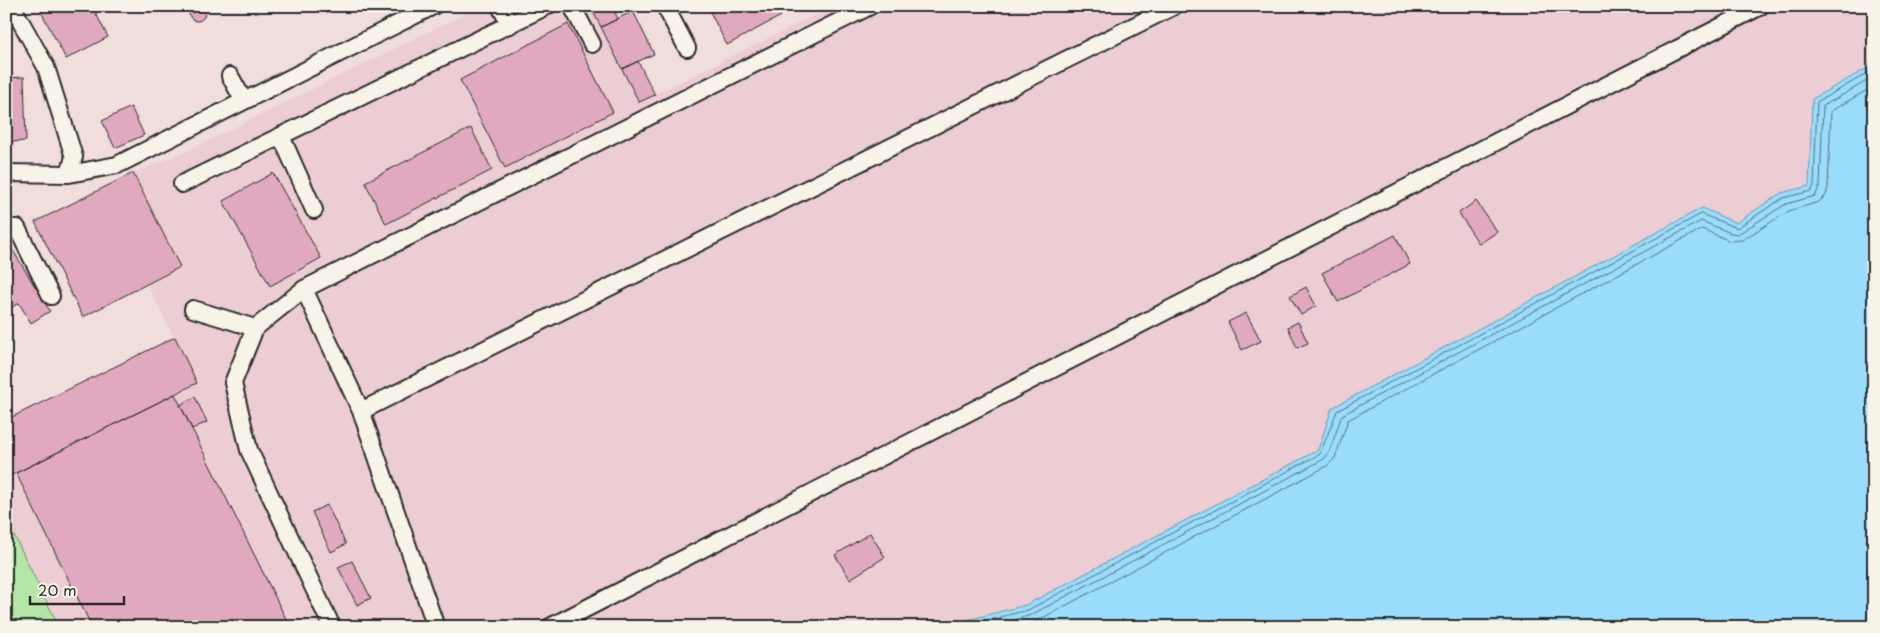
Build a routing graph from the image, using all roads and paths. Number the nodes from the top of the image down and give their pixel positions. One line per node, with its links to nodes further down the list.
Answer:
1 (12, 6): 17 (lane)
2 (433, 6): 14 (lane)
3 (500, 6): 10 (lane)
4 (547, 6): 10 (lane)
5 (572, 6): 11 (lane)
6 (666, 6): 12 (lane)
7 (870, 6): 21 (lane)
8 (1174, 6): 25 (lane)
9 (1761, 6): 28 (lane)
10 (510, 25): 15 (lane)
11 (592, 44)
12 (687, 48)
13 (230, 76): 14 (lane)
14 (244, 101): 17 (lane)
15 (281, 136): 18 (lane); 19 (lane)
16 (6, 174): 17 (lane)
17 (69, 174)
18 (182, 184)
19 (314, 210)
20 (6, 228): 22 (lane)
21 (304, 289): 24 (lane); 25 (lane)
22 (51, 296)
23 (193, 309): 24 (lane)
24 (256, 328): 26 (lane)
25 (361, 411): 27 (lane)
26 (332, 627)
27 (436, 627)
28 (550, 627)

